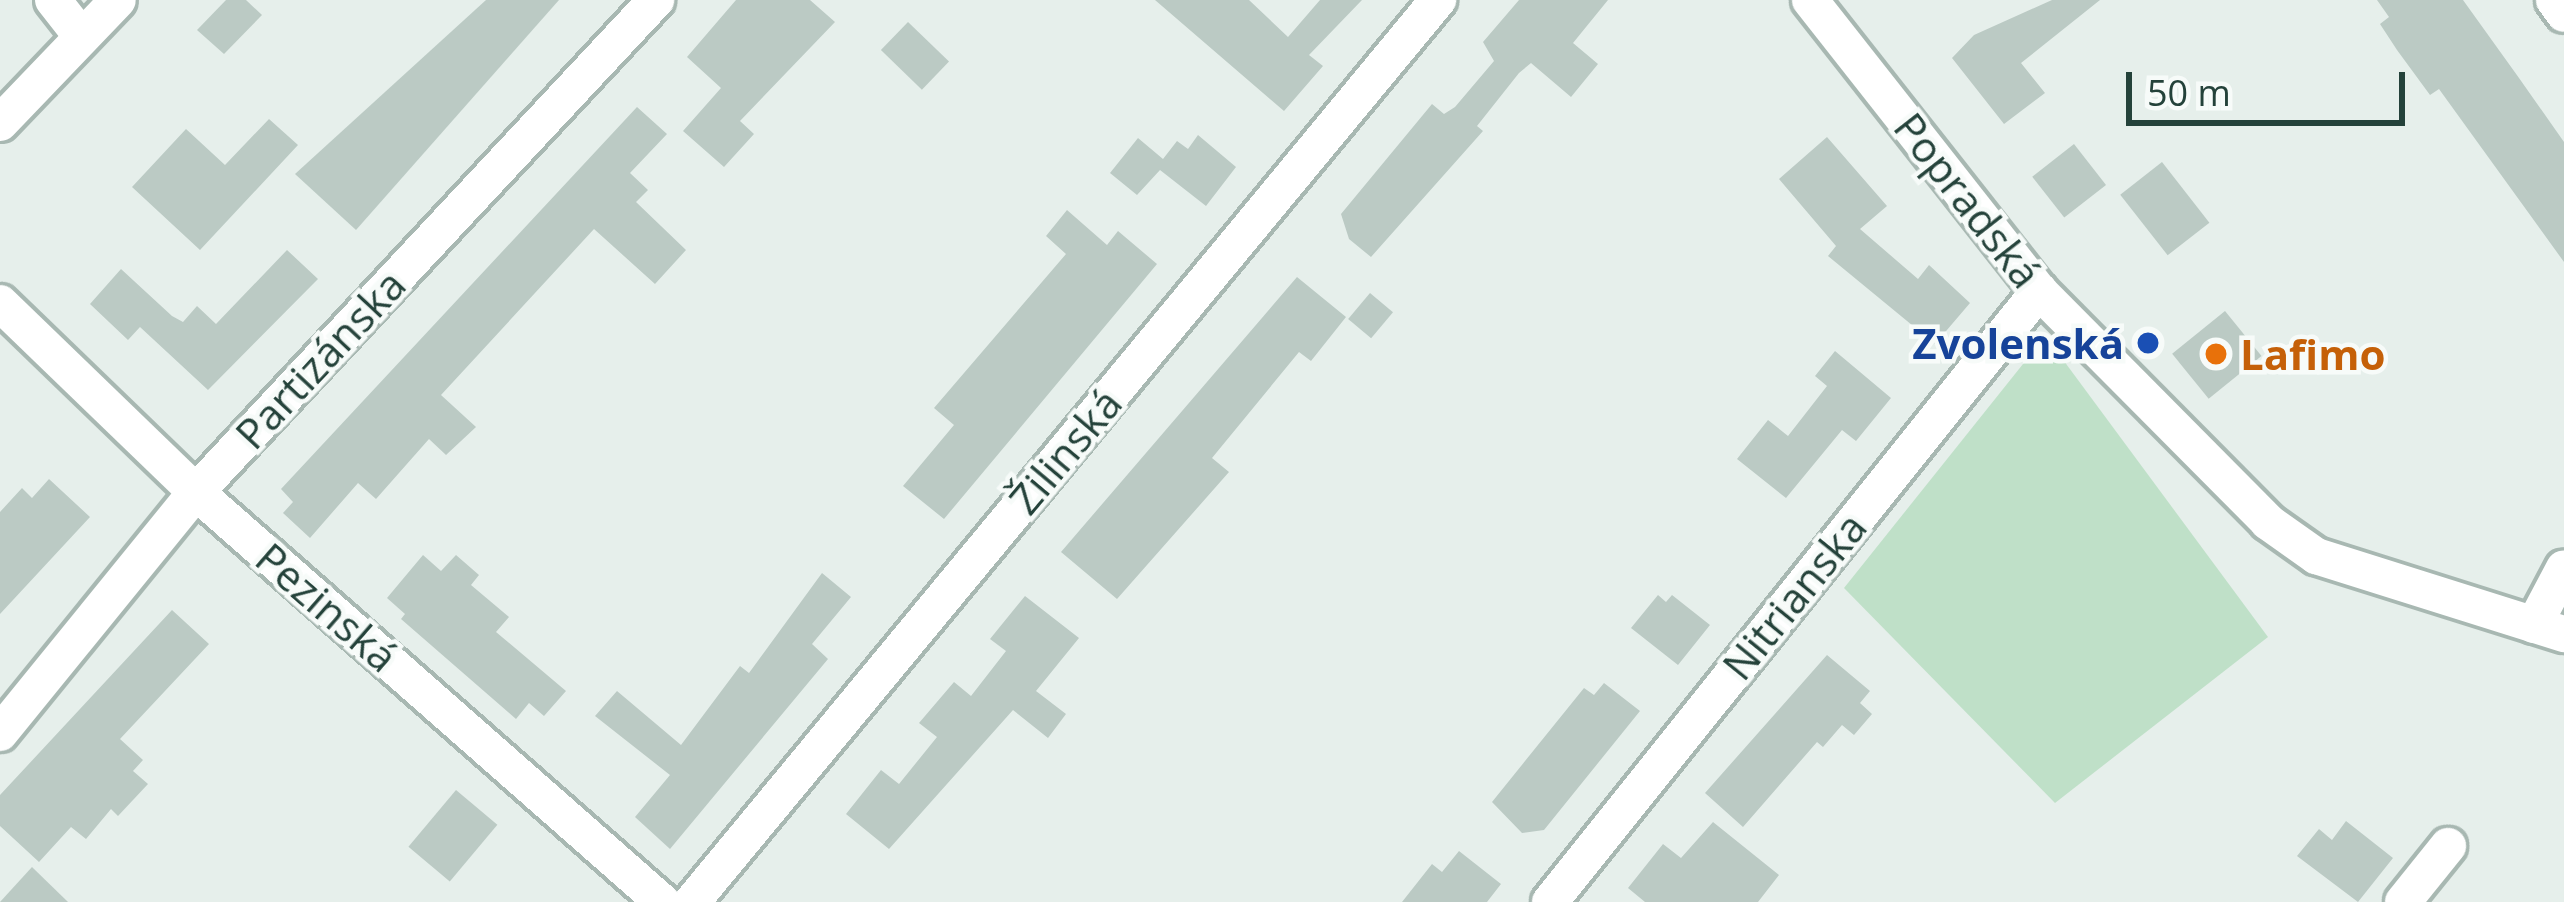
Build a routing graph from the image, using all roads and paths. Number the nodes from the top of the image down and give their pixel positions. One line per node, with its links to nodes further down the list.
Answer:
1 (53, 0): 8 (street)
2 (118, 0): 8 (street)
3 (656, 0): 12 (street, Partizánska)
4 (1438, 0): 18 (street, Žilinská)
5 (1810, 0): 10 (street, Popradská)
6 (2554, 0): 7 (street)
7 (2564, 14)
8 (82, 37): 9 (street)
9 (0, 122)
10 (2039, 291): 14 (street, Popradská); 19 (street, Nitrianska)
11 (0, 303): 12 (street, Pezinská)
12 (196, 492): 15 (street, Partizánska); 17 (street, Pezinská)
13 (2564, 568): 14 (street)
14 (2549, 629)
15 (0, 733)
16 (2448, 846): 20 (street)
17 (662, 902)
18 (692, 902)
19 (1550, 902)
20 (2403, 902)

